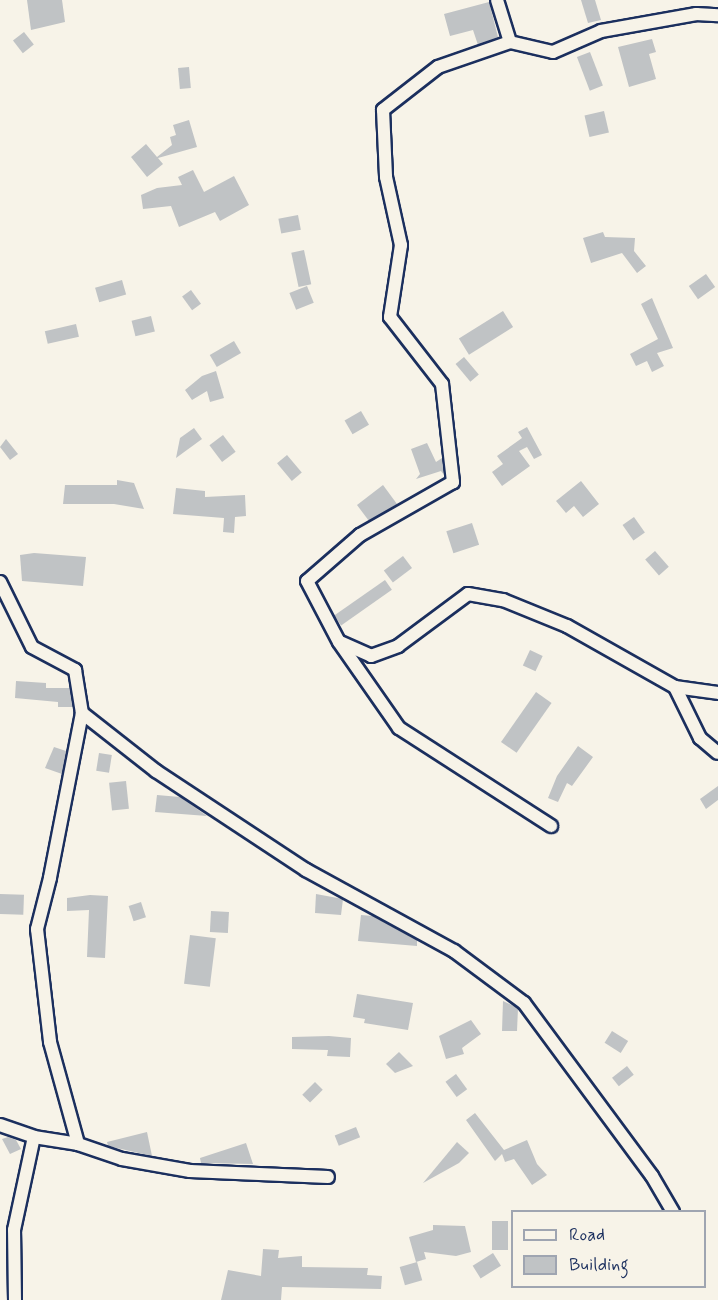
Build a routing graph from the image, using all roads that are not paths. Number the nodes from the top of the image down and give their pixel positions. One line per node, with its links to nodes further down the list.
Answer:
1 (497, 0): 3 (street)
2 (718, 15): 3 (street)
3 (510, 42): 5 (street)
4 (0, 582): 8 (street)
5 (339, 642): 6 (street); 10 (street)
6 (675, 687): 7 (street); 9 (street)
7 (718, 693)
8 (81, 713): 13 (street); 15 (street)
9 (718, 753)
10 (551, 826)
11 (0, 1125): 12 (street)
12 (34, 1137): 13 (street); 16 (street)
13 (78, 1144): 14 (street)
14 (328, 1177)
15 (672, 1210)
16 (15, 1300)

